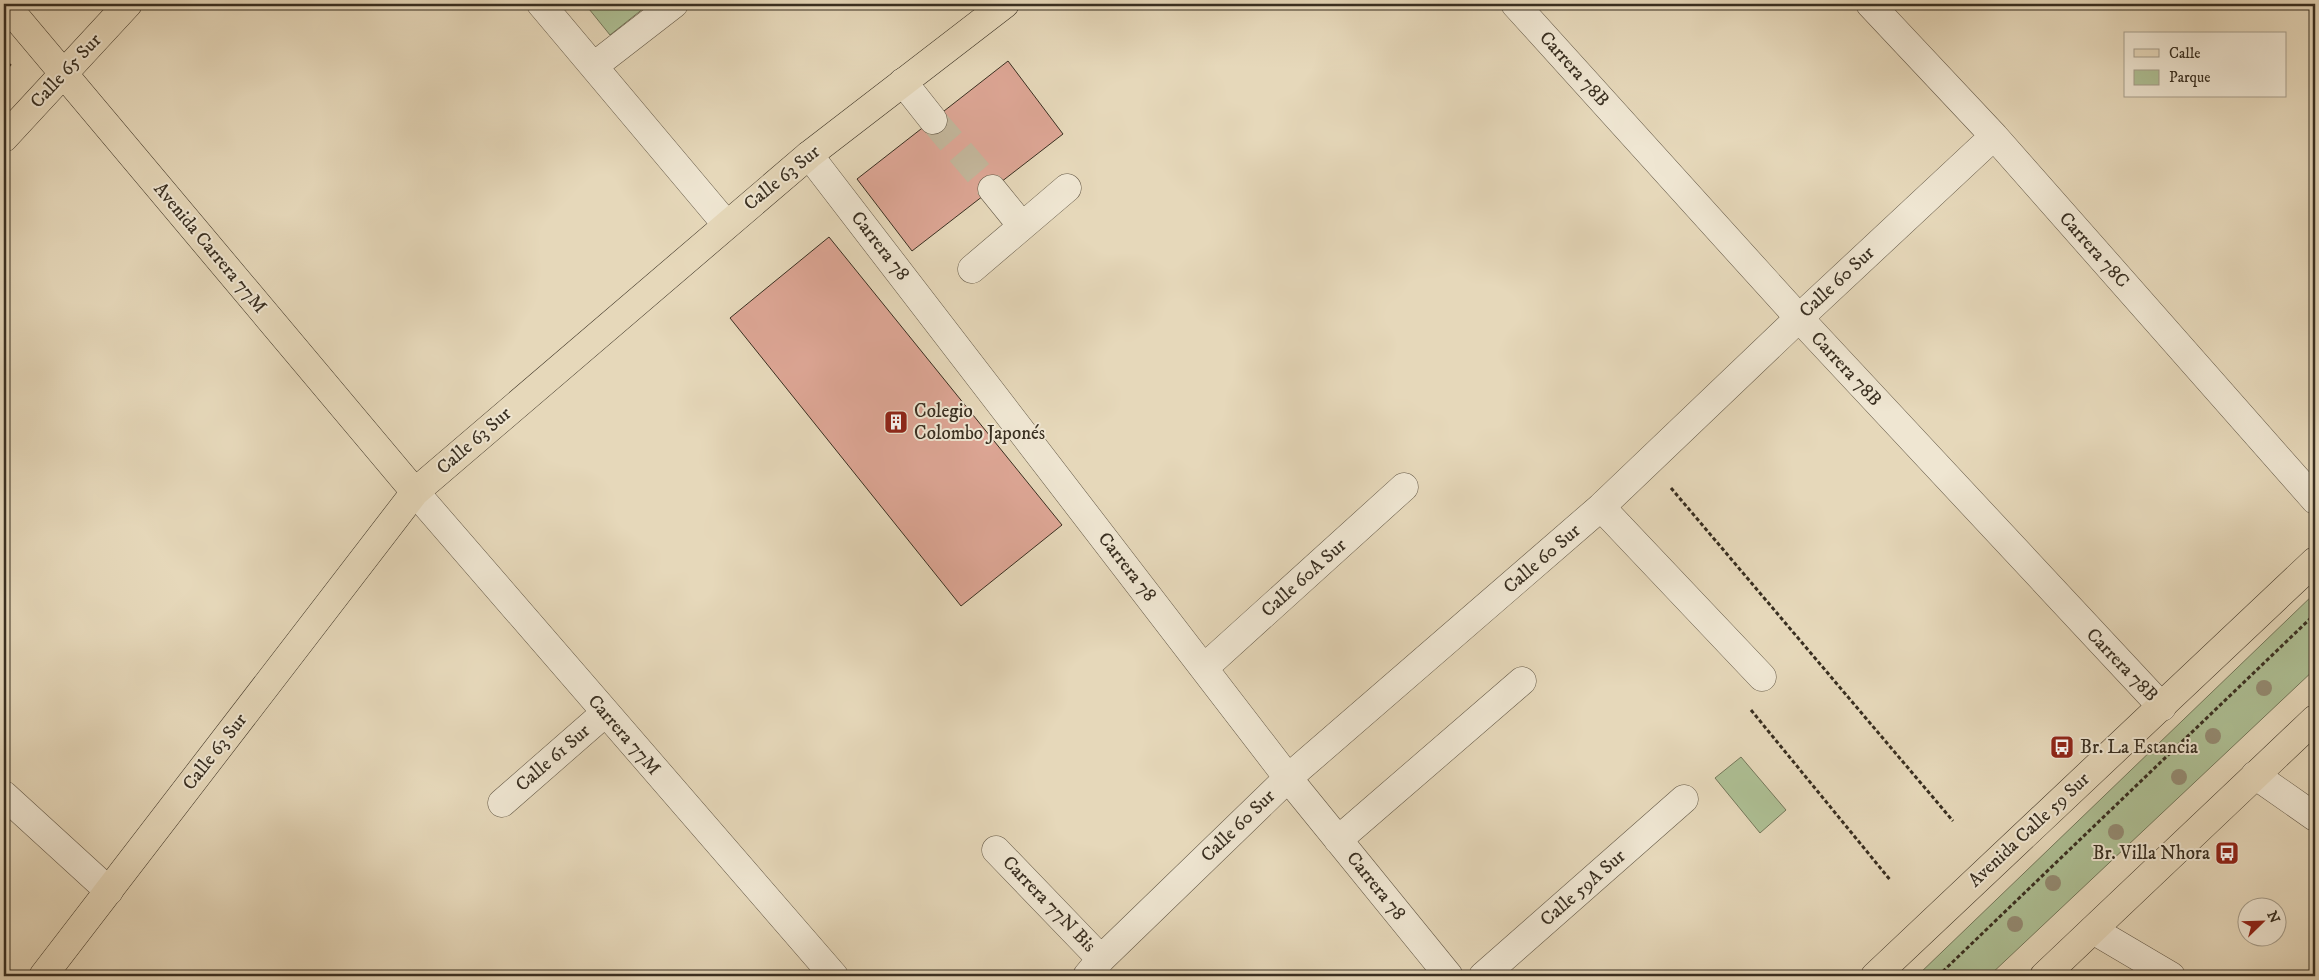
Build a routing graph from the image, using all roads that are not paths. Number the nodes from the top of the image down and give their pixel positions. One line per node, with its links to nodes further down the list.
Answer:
1 (5, 4): 9 (main road, Avenida Carrera 77M)
2 (128, 4): 9 (main road, Calle 65 Sur)
3 (541, 4): 8 (street)
4 (674, 4): 8 (street)
5 (1005, 4): 10 (main road, Calle 63 Sur)
6 (1515, 4): 20 (street, Carrera 78B)
7 (1870, 4): 12 (street, Carrera 78C)
8 (594, 66): 17 (street)
9 (62, 74): 13 (main road, Calle 65 Sur); 22 (main road, Avenida Carrera 77M)
10 (903, 82): 11 (street); 14 (main road, Calle 63 Sur)
11 (933, 120)
12 (1994, 136): 20 (street, Calle 60 Sur); 23 (street, Carrera 78C)
13 (4, 138)
14 (809, 155): 17 (main road, Calle 63 Sur); 26 (street, Carrera 78)
15 (1067, 188): 18 (street)
16 (992, 189): 18 (street)
17 (726, 224): 22 (main road, Calle 63 Sur)
18 (1022, 226): 19 (street)
19 (972, 269)
20 (1799, 318): 24 (street, Calle 60 Sur); 29 (street, Carrera 78B)
21 (1404, 487): 26 (street, Calle 60A Sur)
22 (415, 492): 30 (street, Carrera 77M); 40 (main road, Calle 63 Sur)
23 (2315, 500)
24 (1601, 507): 27 (street); 33 (street, Calle 60 Sur)
25 (2315, 561): 29 (main road, Avenida Calle 59 Sur)
26 (1204, 668): 33 (street, Carrera 78)
27 (1762, 678)
28 (1522, 681): 38 (street)
29 (2162, 707): 47 (main road, Avenida Calle 59 Sur)
30 (605, 713): 36 (street, Calle 61 Sur); 45 (street, Carrera 77M)
31 (2315, 719): 32 (main road)
32 (2255, 775): 37 (street); 41 (main road)
33 (1288, 778): 38 (street, Carrera 78); 42 (street, Calle 60 Sur)
34 (4, 795): 40 (street)
35 (1684, 799): 46 (street, Calle 59A Sur)
36 (502, 803)
37 (2315, 816)
38 (1338, 840): 43 (street, Carrera 78)
39 (996, 850): 42 (street, Carrera 77N Bis)
40 (109, 891): 44 (main road, Calle 63 Sur)
41 (2093, 930): 48 (main road); 49 (street)
42 (1094, 968)
43 (1437, 972)
44 (43, 976)
45 (834, 976)
46 (1483, 976)
47 (1875, 976)
48 (2044, 976)
49 (2171, 976)

